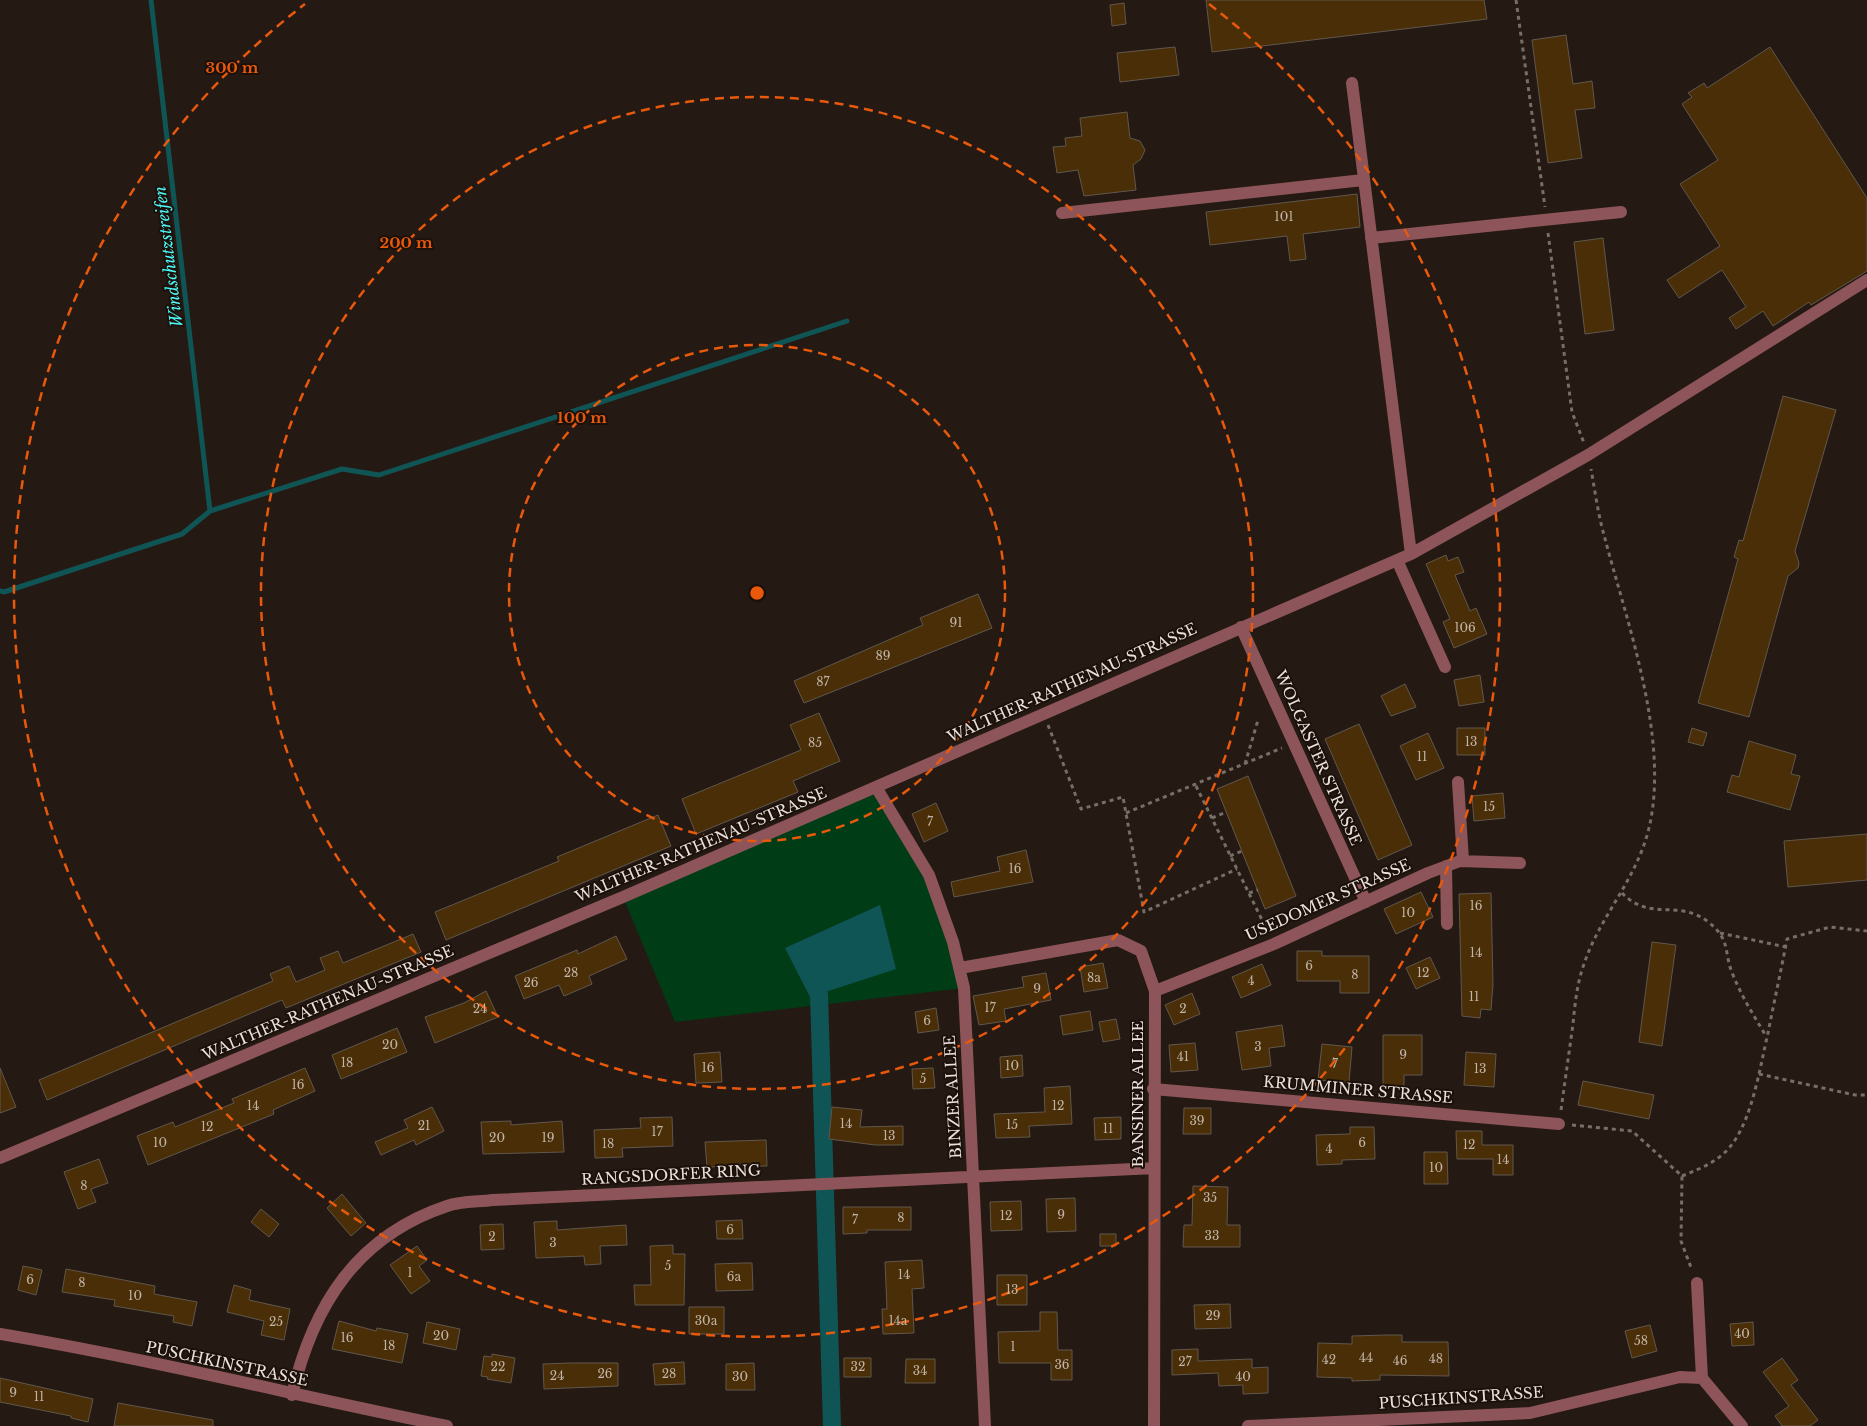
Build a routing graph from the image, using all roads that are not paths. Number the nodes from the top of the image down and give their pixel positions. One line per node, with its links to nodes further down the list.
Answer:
1 (1352, 83): 2 (street)
2 (1363, 180): 4 (street); 5 (street)
3 (1621, 212): 5 (street)
4 (1062, 213)
5 (1371, 238): 7 (street)
6 (1867, 280): 7 (street, WALTHER-RATHENAU-STRASSE)
7 (1411, 554): 8 (street, WALTHER-RATHENAU-STRASSE)
8 (1396, 560): 9 (street, WALTHER-RATHENAU-STRASSE); 10 (street)
9 (1241, 627): 12 (street, WALTHER-RATHENAU-STRASSE); 16 (street, WOLGASTER STRASSE)
10 (1445, 667)
11 (1458, 782): 13 (street)
12 (876, 787): 18 (street, BINZER ALLEE); 22 (street, WALTHER-RATHENAU-STRASSE)
13 (1464, 861): 14 (street, USEDOMER STRASSE); 15 (street, USEDOMER STRASSE)
14 (1520, 862)
15 (1446, 866): 16 (street, USEDOMER STRASSE); 17 (street)
16 (1366, 902): 19 (street, USEDOMER STRASSE)
17 (1447, 924)
18 (960, 968): 19 (street, BANSINER ALLEE); 24 (street, BINZER ALLEE)
19 (1155, 991): 20 (street, BANSINER ALLEE)
20 (1153, 1089): 21 (street, KRUMMINER STRASSE); 23 (street, BANSINER ALLEE)
21 (1560, 1124)
22 (0, 1158)
23 (1154, 1168): 24 (street, RANGSDORFER RING); 31 (street, BANSINER ALLEE)
24 (973, 1177): 28 (street, RANGSDORFER RING); 30 (street, BINZER ALLEE)
25 (1697, 1283): 27 (street)
26 (0, 1334): 28 (street, PUSCHKINSTRASSE)
27 (1702, 1378): 32 (street, PUSCHKINSTRASSE); 33 (street)
28 (292, 1395): 29 (street, PUSCHKINSTRASSE)
29 (447, 1426)
30 (985, 1426)
31 (1154, 1426)
32 (1248, 1426)
33 (1742, 1426)

